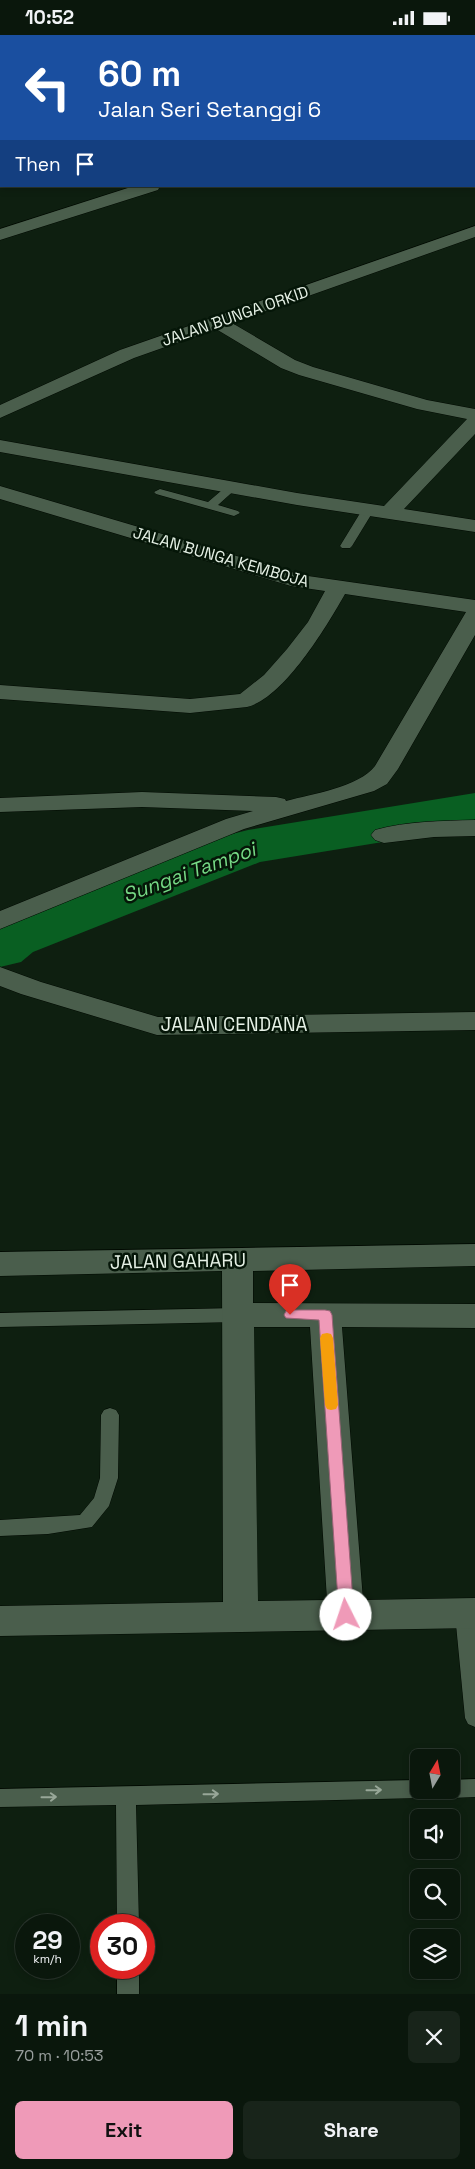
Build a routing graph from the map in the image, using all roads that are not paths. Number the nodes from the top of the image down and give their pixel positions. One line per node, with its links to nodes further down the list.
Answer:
1 (149, 187): 3 (street)
2 (475, 231): 4 (street, JALAN BUNGA ORKID)
3 (0, 235)
4 (448, 242): 5 (street); 6 (street, JALAN BUNGA ORKID)
5 (475, 247)
6 (216, 322): 7 (street, JALAN BUNGA ORKID); 8 (street)
7 (0, 412)
8 (475, 415)
9 (475, 422): 17 (street)
10 (0, 446): 11 (street)
11 (232, 487): 14 (lane); 15 (street)
12 (0, 492): 20 (street, JALAN BUNGA KEMBOJA)
13 (160, 492): 14 (lane)
14 (209, 507): 16 (lane)
15 (368, 510): 17 (street); 19 (lane)
16 (234, 513)
17 (390, 513): 18 (street)
18 (475, 526)
19 (346, 545)
20 (338, 587): 21 (street, JALAN BUNGA KEMBOJA); 23 (street)
21 (475, 607)
22 (475, 616): 24 (street)
23 (0, 693)
24 (300, 804): 25 (street); 28 (street)
25 (0, 805)
26 (475, 828): 27 (street)
27 (384, 835)
28 (0, 921)
29 (0, 976): 30 (street, JALAN CENDANA)
30 (475, 1021)
31 (475, 1255): 32 (street, JALAN GAHARU)
32 (237, 1260): 33 (street, JALAN GAHARU); 34 (street)
33 (0, 1264)
34 (238, 1315): 35 (street); 37 (lane); 42 (street)
35 (325, 1315): 36 (street); 41 (street)
36 (475, 1316)
37 (0, 1320)
38 (110, 1415): 39 (lane)
39 (0, 1528)
40 (470, 1614): 41 (street); 44 (lane)
41 (346, 1615): 42 (street)
42 (241, 1617): 43 (street)
43 (0, 1621)
44 (475, 1718)
45 (475, 1788): 47 (lane)
46 (410, 1789): 48 (lane, one-way to 46)
47 (460, 1789)
48 (126, 1796): 49 (lane, one-way to 48); 50 (lane)
49 (0, 1798)
50 (128, 1914)
51 (128, 1979): 52 (lane)
52 (128, 1994)

